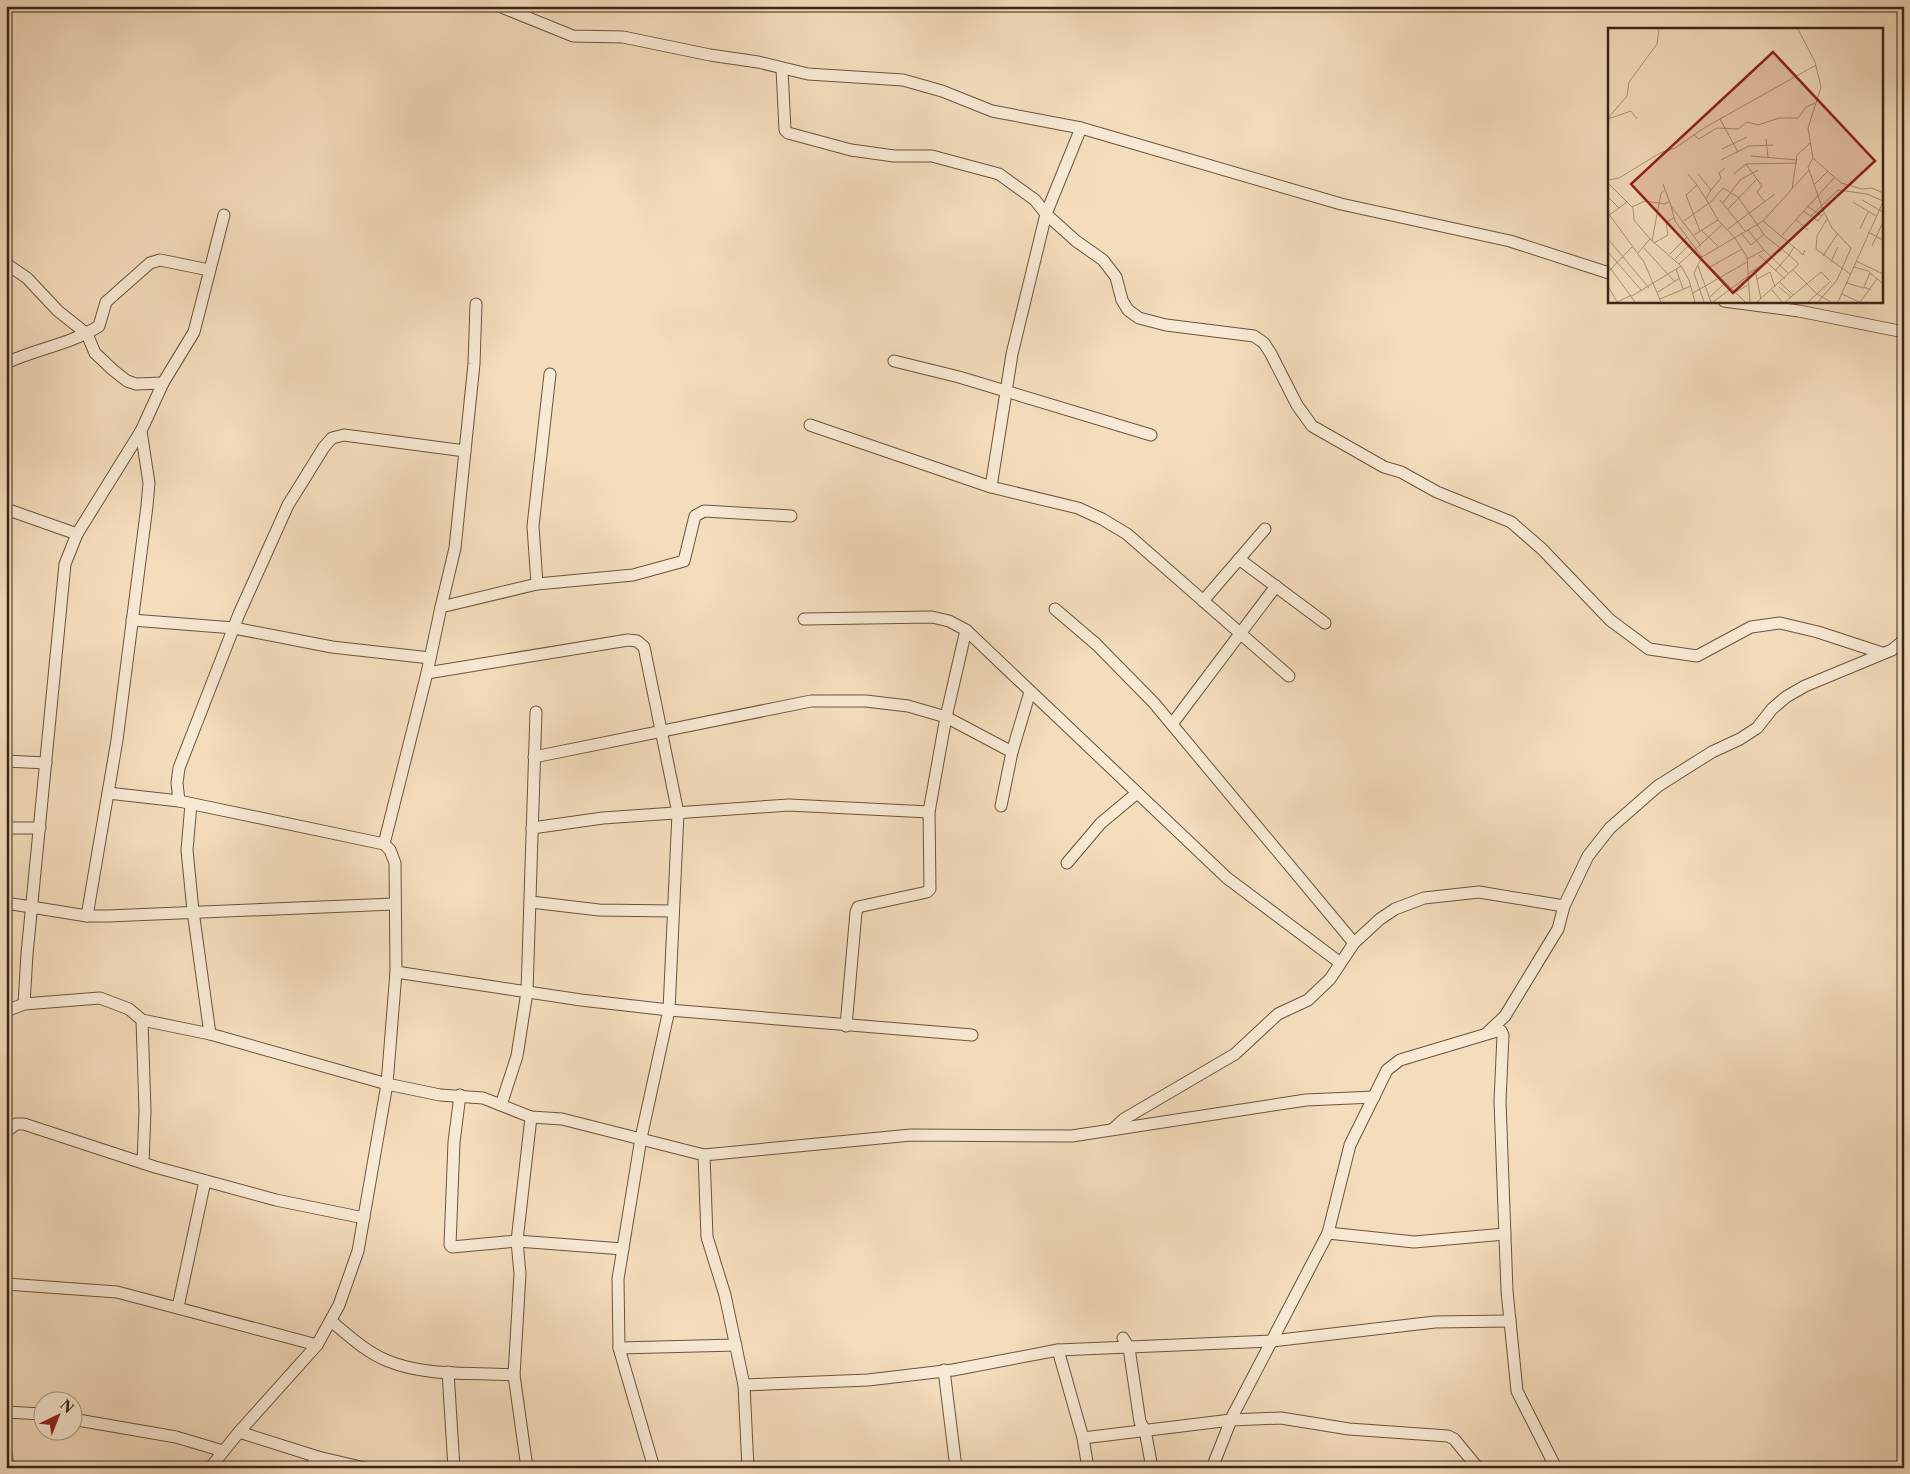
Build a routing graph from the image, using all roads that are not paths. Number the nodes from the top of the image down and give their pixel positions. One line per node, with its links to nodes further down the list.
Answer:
1 (499, 6): 2 (street)
2 (782, 69): 3 (street); 4 (street)
3 (1081, 128): 4 (street); 8 (street)
4 (1046, 214): 17 (street); 40 (street)
5 (224, 215): 7 (street)
6 (6, 261): 12 (street)
7 (209, 270): 12 (street); 16 (street)
8 (1608, 273)
9 (1732, 302): 11 (street)
10 (476, 304): 21 (street)
11 (1904, 332)
12 (87, 334): 14 (street); 16 (street)
13 (894, 361): 17 (street)
14 (6, 363)
15 (550, 374): 28 (street)
16 (163, 383): 19 (street)
17 (1006, 393): 20 (street); 22 (street)
18 (810, 425): 22 (street)
19 (141, 431): 26 (street); 34 (street)
20 (1151, 435)
21 (465, 451): 31 (street); 36 (street)
22 (991, 487): 30 (street)
23 (6, 509): 26 (street)
24 (791, 516): 28 (street)
25 (1266, 529): 27 (street)
26 (76, 534): 52 (street)
27 (1239, 559): 29 (street); 30 (street)
28 (537, 584): 31 (street)
29 (1276, 586): 35 (street); 38 (street)
30 (1203, 602): 38 (street)
31 (441, 607): 41 (street)
32 (1055, 609): 47 (street)
33 (804, 619): 37 (street)
34 (132, 620): 36 (street); 53 (street)
35 (1325, 623)
36 (234, 628): 41 (street); 55 (street)
37 (966, 630): 44 (street); 46 (street)
38 (1240, 634): 43 (street); 47 (street)
39 (1904, 640): 40 (street)
40 (1882, 653): 68 (street)
41 (430, 658): 42 (street)
42 (427, 673): 48 (street); 63 (street)
43 (1289, 676)
44 (1030, 692): 49 (street); 54 (street)
45 (536, 712): 50 (street)
46 (946, 717): 48 (street); 49 (street); 59 (street)
47 (1172, 724): 73 (street)
48 (662, 732): 50 (street); 58 (street)
49 (1012, 752): 57 (street)
50 (534, 758): 62 (street)
51 (6, 762): 52 (street)
52 (46, 763): 61 (street)
53 (108, 793): 55 (street); 72 (street)
54 (1137, 793): 64 (street); 74 (street)
55 (179, 801): 56 (street)
56 (191, 804): 63 (street); 70 (street)
57 (1001, 806)
58 (678, 812): 59 (street); 62 (street); 71 (street)
59 (929, 812): 81 (street)
60 (6, 828): 61 (street)
61 (40, 828): 69 (street)
62 (532, 828): 65 (street)
63 (384, 844): 67 (street)
64 (1067, 863)
65 (530, 902): 71 (street); 76 (street)
66 (6, 903): 69 (street)
67 (394, 904): 70 (street); 75 (street)
68 (1564, 906): 73 (street); 83 (street)
69 (32, 909): 72 (street); 77 (street)
70 (193, 911): 72 (street); 82 (street)
71 (673, 911): 78 (street)
72 (87, 916)
73 (1354, 943): 74 (street)
74 (1340, 962): 90 (street)
75 (396, 972): 76 (street); 85 (street)
76 (527, 992): 78 (street); 88 (street)
77 (24, 1004): 79 (street); 80 (street)
78 (669, 1010): 81 (street); 92 (street)
79 (6, 1011)
80 (142, 1020): 82 (street); 94 (street)
81 (846, 1026): 84 (street)
82 (210, 1034): 85 (street)
83 (1486, 1034): 87 (street); 98 (street)
84 (972, 1035)
85 (388, 1084): 86 (street); 96 (street)
86 (460, 1095): 88 (street); 99 (street)
87 (1374, 1097): 90 (street); 97 (street)
88 (501, 1104): 89 (street)
89 (531, 1117): 92 (street); 99 (street)
90 (1112, 1129): 93 (street)
91 (6, 1132): 94 (street)
92 (641, 1138): 93 (street); 100 (street)
93 (704, 1155): 108 (street)
94 (143, 1163): 95 (street)
95 (206, 1181): 96 (street); 102 (street)
96 (364, 1218): 103 (street)
97 (1328, 1233): 98 (street); 105 (street)
98 (1504, 1234): 104 (street)
99 (517, 1241): 100 (street); 113 (street)
100 (623, 1249): 109 (street)
101 (6, 1284): 102 (street)
102 (178, 1307): 107 (street)
103 (330, 1321): 107 (street); 112 (street)
104 (1510, 1321): 105 (street); 138 (street)
105 (1272, 1341): 106 (street); 117 (street)
106 (1126, 1343): 110 (street); 119 (street)
107 (316, 1345): 120 (street)
108 (736, 1345): 109 (street); 114 (street)
109 (619, 1348): 131 (street)
110 (1058, 1350): 111 (street); 121 (street)
111 (944, 1370): 114 (street); 133 (street)
112 (448, 1372): 113 (street); 129 (street)
113 (514, 1375): 130 (street)
114 (744, 1385): 132 (street)
115 (6, 1412): 116 (street)
116 (32, 1413)
117 (1231, 1420): 119 (street); 136 (street); 137 (street)
118 (82, 1421): 123 (street)
119 (1145, 1430): 121 (street); 135 (street)
120 (239, 1432): 123 (street); 124 (street)
121 (1083, 1438): 134 (street)
122 (6, 1451): 125 (street)
123 (223, 1451): 126 (street)
124 (318, 1457): 127 (street); 128 (street)
125 (8, 1468)
126 (210, 1468)
127 (310, 1468)
128 (365, 1468)
129 (454, 1468)
130 (528, 1468)
131 (654, 1468)
132 (748, 1468)
133 (956, 1468)
134 (1088, 1468)
135 (1152, 1468)
136 (1212, 1468)
137 (1478, 1468)
138 (1556, 1468)

